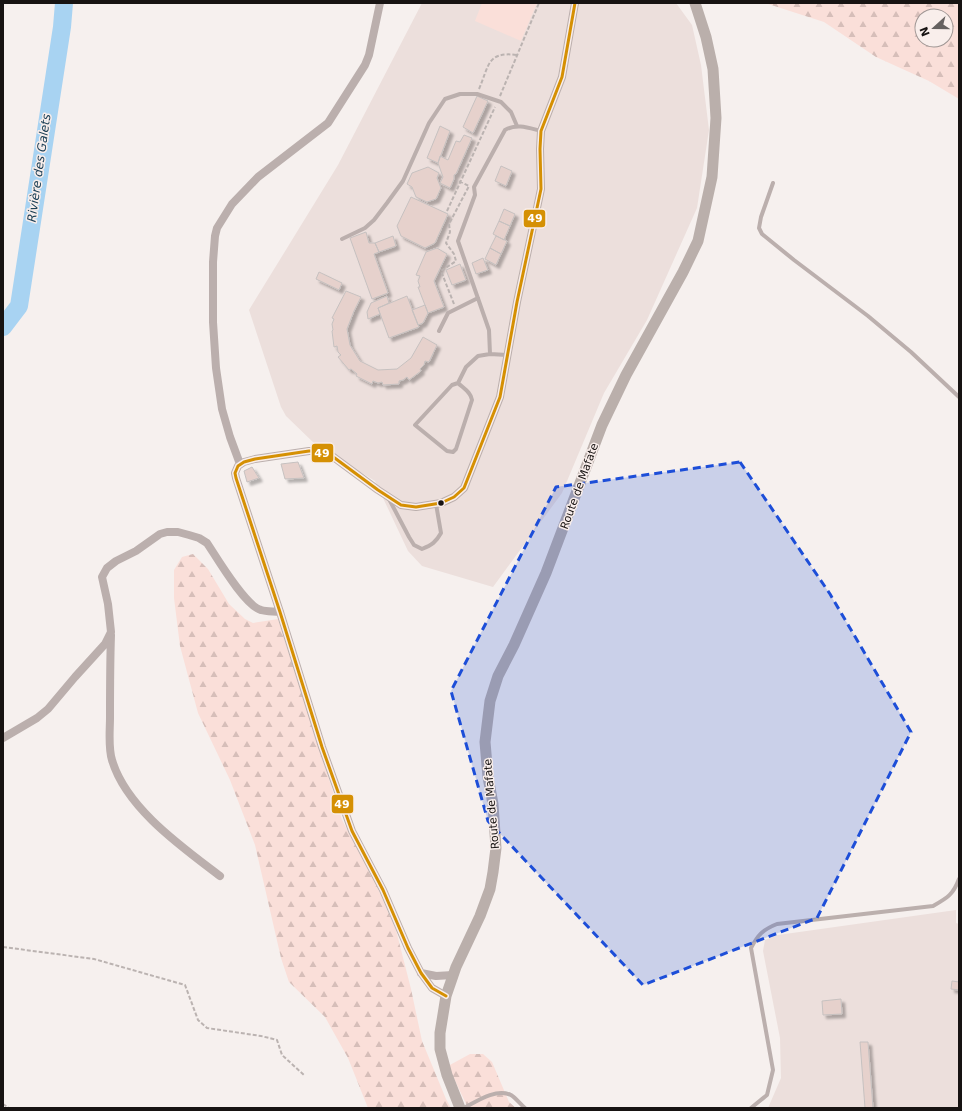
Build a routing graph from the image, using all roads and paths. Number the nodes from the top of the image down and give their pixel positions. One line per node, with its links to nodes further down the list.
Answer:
1 (380, 3): 16 (street)
2 (575, 3): 7 (street)
3 (695, 3): 26 (main road, Route de Mafate)
4 (517, 55): 5 (path)
5 (477, 94): 6 (lane); 9 (lane)
6 (517, 126): 7 (lane); 10 (lane)
7 (542, 131): 13 (street)
8 (773, 183): 15 (lane)
9 (342, 238)
10 (478, 298): 11 (lane); 12 (lane)
11 (439, 331)
12 (490, 354): 13 (lane); 14 (lane)
13 (507, 355): 18 (street)
14 (458, 383): 14 (lane)
15 (959, 398)
16 (240, 464): 17 (street); 19 (street)
17 (387, 495): 18 (street); 18 (lane)
18 (436, 504)
19 (280, 612): 20 (street); 25 (street)
20 (111, 632): 21 (street); 22 (street)
21 (3, 738)
22 (220, 876)
23 (959, 878): 34 (lane)
24 (3, 947): 28 (path)
25 (421, 973): 26 (street); 27 (street)
26 (453, 975): 27 (main road, Route de Mafate)
27 (446, 996): 31 (main road, Route de Mafate)
28 (304, 1075)
29 (3, 1104): 30 (path)
30 (9, 1108)
31 (460, 1108)
32 (464, 1108): 33 (lane)
33 (525, 1108)
34 (751, 1108)

